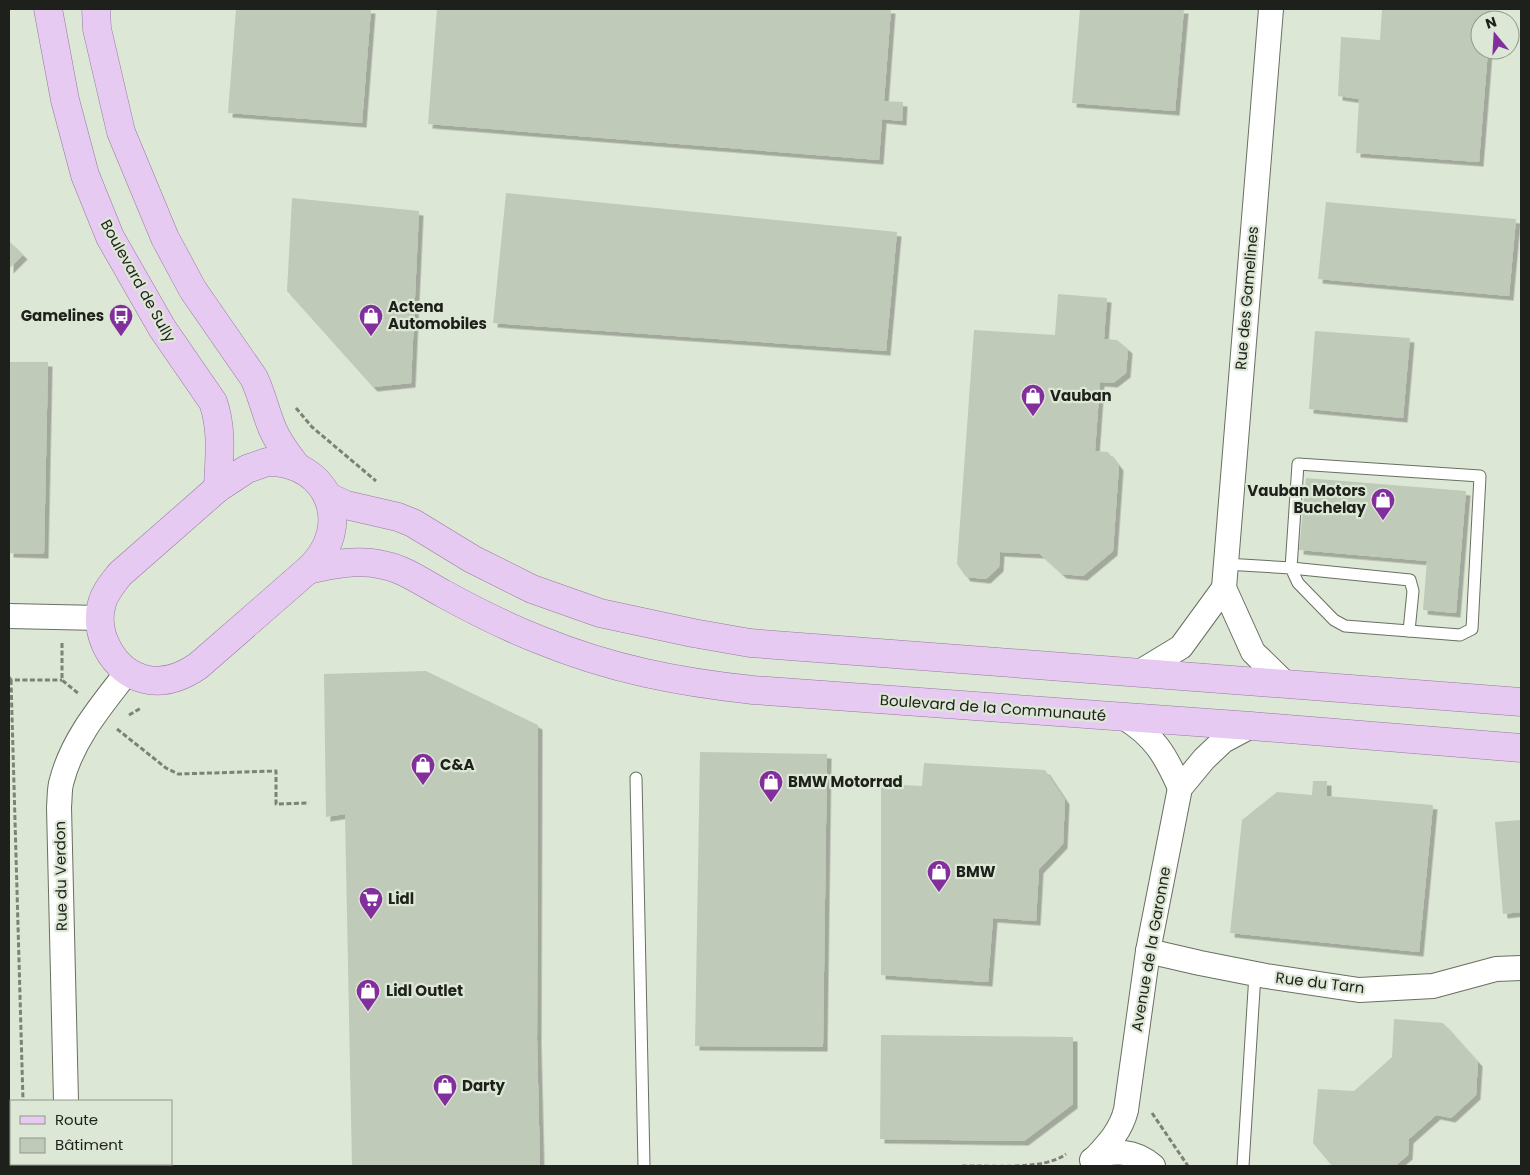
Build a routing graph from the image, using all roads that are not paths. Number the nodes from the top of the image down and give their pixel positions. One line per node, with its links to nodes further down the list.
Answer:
1 (48, 9): 5 (main road, Boulevard de Sully)
2 (96, 9): 4 (main road)
3 (1271, 9): 7 (street, Rue des Gamelines)
4 (297, 467): 5 (main road); 6 (main road)
5 (218, 488): 12 (main road)
6 (328, 497): 9 (main road); 15 (main road)
7 (1225, 564): 8 (lane); 10 (street, Rue des Gamelines)
8 (1291, 568): 13 (lane); 13 (lane); 13 (lane)
9 (308, 570): 14 (main road); 18 (main road, Boulevard de la Communauté)
10 (1224, 588): 15 (street); 16 (street, Rue des Gamelines)
11 (9, 616): 12 (street)
12 (100, 618): 14 (main road)
13 (1409, 631)
14 (128, 671): 26 (street, Rue du Verdon)
15 (1138, 673): 16 (main road)
16 (1286, 685): 17 (main road)
17 (1521, 702)
18 (1123, 717): 19 (main road, Boulevard de la Communauté); 22 (street)
19 (1251, 726): 20 (main road, Boulevard de la Communauté); 22 (street)
20 (1521, 748)
21 (636, 778): 30 (lane)
22 (1180, 788): 23 (street, Avenue de la Garonne)
23 (1148, 950): 25 (street, Rue du Tarn); 27 (street, Avenue de la Garonne)
24 (1521, 968): 25 (street, Rue du Tarn)
25 (1255, 974): 31 (lane)
26 (66, 1100)
27 (1126, 1110): 28 (street); 29 (street)
28 (1089, 1162): 29 (street)
29 (1149, 1163)
30 (644, 1166)
31 (1243, 1166)

